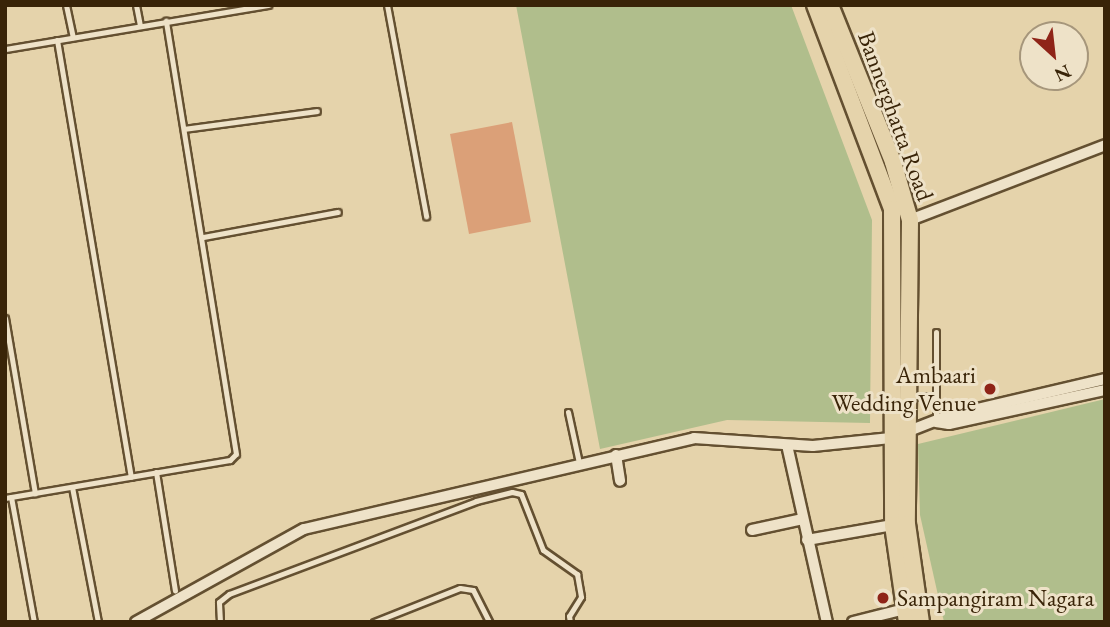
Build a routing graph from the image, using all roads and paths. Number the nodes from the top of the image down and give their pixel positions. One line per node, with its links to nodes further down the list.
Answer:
1 (66, 5): 9 (lane)
2 (136, 5): 8 (lane)
3 (268, 5): 7 (lane)
4 (387, 5): 16 (lane)
5 (815, 5): 27 (main road, Bannerghatta Road)
6 (830, 5): 17 (main road, Bannerghatta Road)
7 (166, 21): 8 (lane); 13 (lane)
8 (140, 26): 9 (lane)
9 (73, 37): 10 (lane)
10 (57, 40): 11 (lane); 32 (lane)
11 (5, 49)
12 (317, 111): 13 (lane)
13 (184, 130): 18 (lane)
14 (1105, 145): 17 (street)
15 (338, 212): 18 (lane)
16 (426, 216)
17 (910, 220): 23 (main road, Bannerghatta Road)
18 (203, 237): 31 (lane)
19 (5, 318): 35 (lane)
20 (936, 332): 24 (lane)
21 (1105, 379): 26 (street)
22 (1105, 390): 26 (street)
23 (907, 396): 24 (lane); 27 (main road, Bannerghatta Road)
24 (936, 397): 26 (lane)
25 (568, 412): 30 (lane)
26 (936, 422): 27 (street)
27 (898, 435): 28 (street); 38 (main road, Bannerghatta Road); 42 (main road, Bannerghatta Road)
28 (787, 445): 29 (street); 37 (street)
29 (616, 455): 30 (street); 33 (street)
30 (579, 463): 45 (street)
31 (156, 472): 32 (lane); 41 (lane)
32 (131, 477): 34 (lane)
33 (620, 481)
34 (72, 487): 35 (lane); 44 (lane)
35 (35, 493): 36 (lane)
36 (8, 498): 43 (lane)
37 (803, 519): 39 (street); 40 (street)
38 (893, 525): 40 (street); 42 (main road, Bannerghatta Road)
39 (752, 530)
40 (807, 540): 50 (street)
41 (175, 590)
42 (908, 607): 51 (street); 52 (main road, Bannerghatta Road)
43 (34, 622)
44 (98, 622)
45 (136, 622)
46 (220, 622): 49 (lane)
47 (374, 622): 48 (lane)
48 (489, 622)
49 (570, 622)
50 (827, 622)
51 (853, 622)
52 (921, 622)

